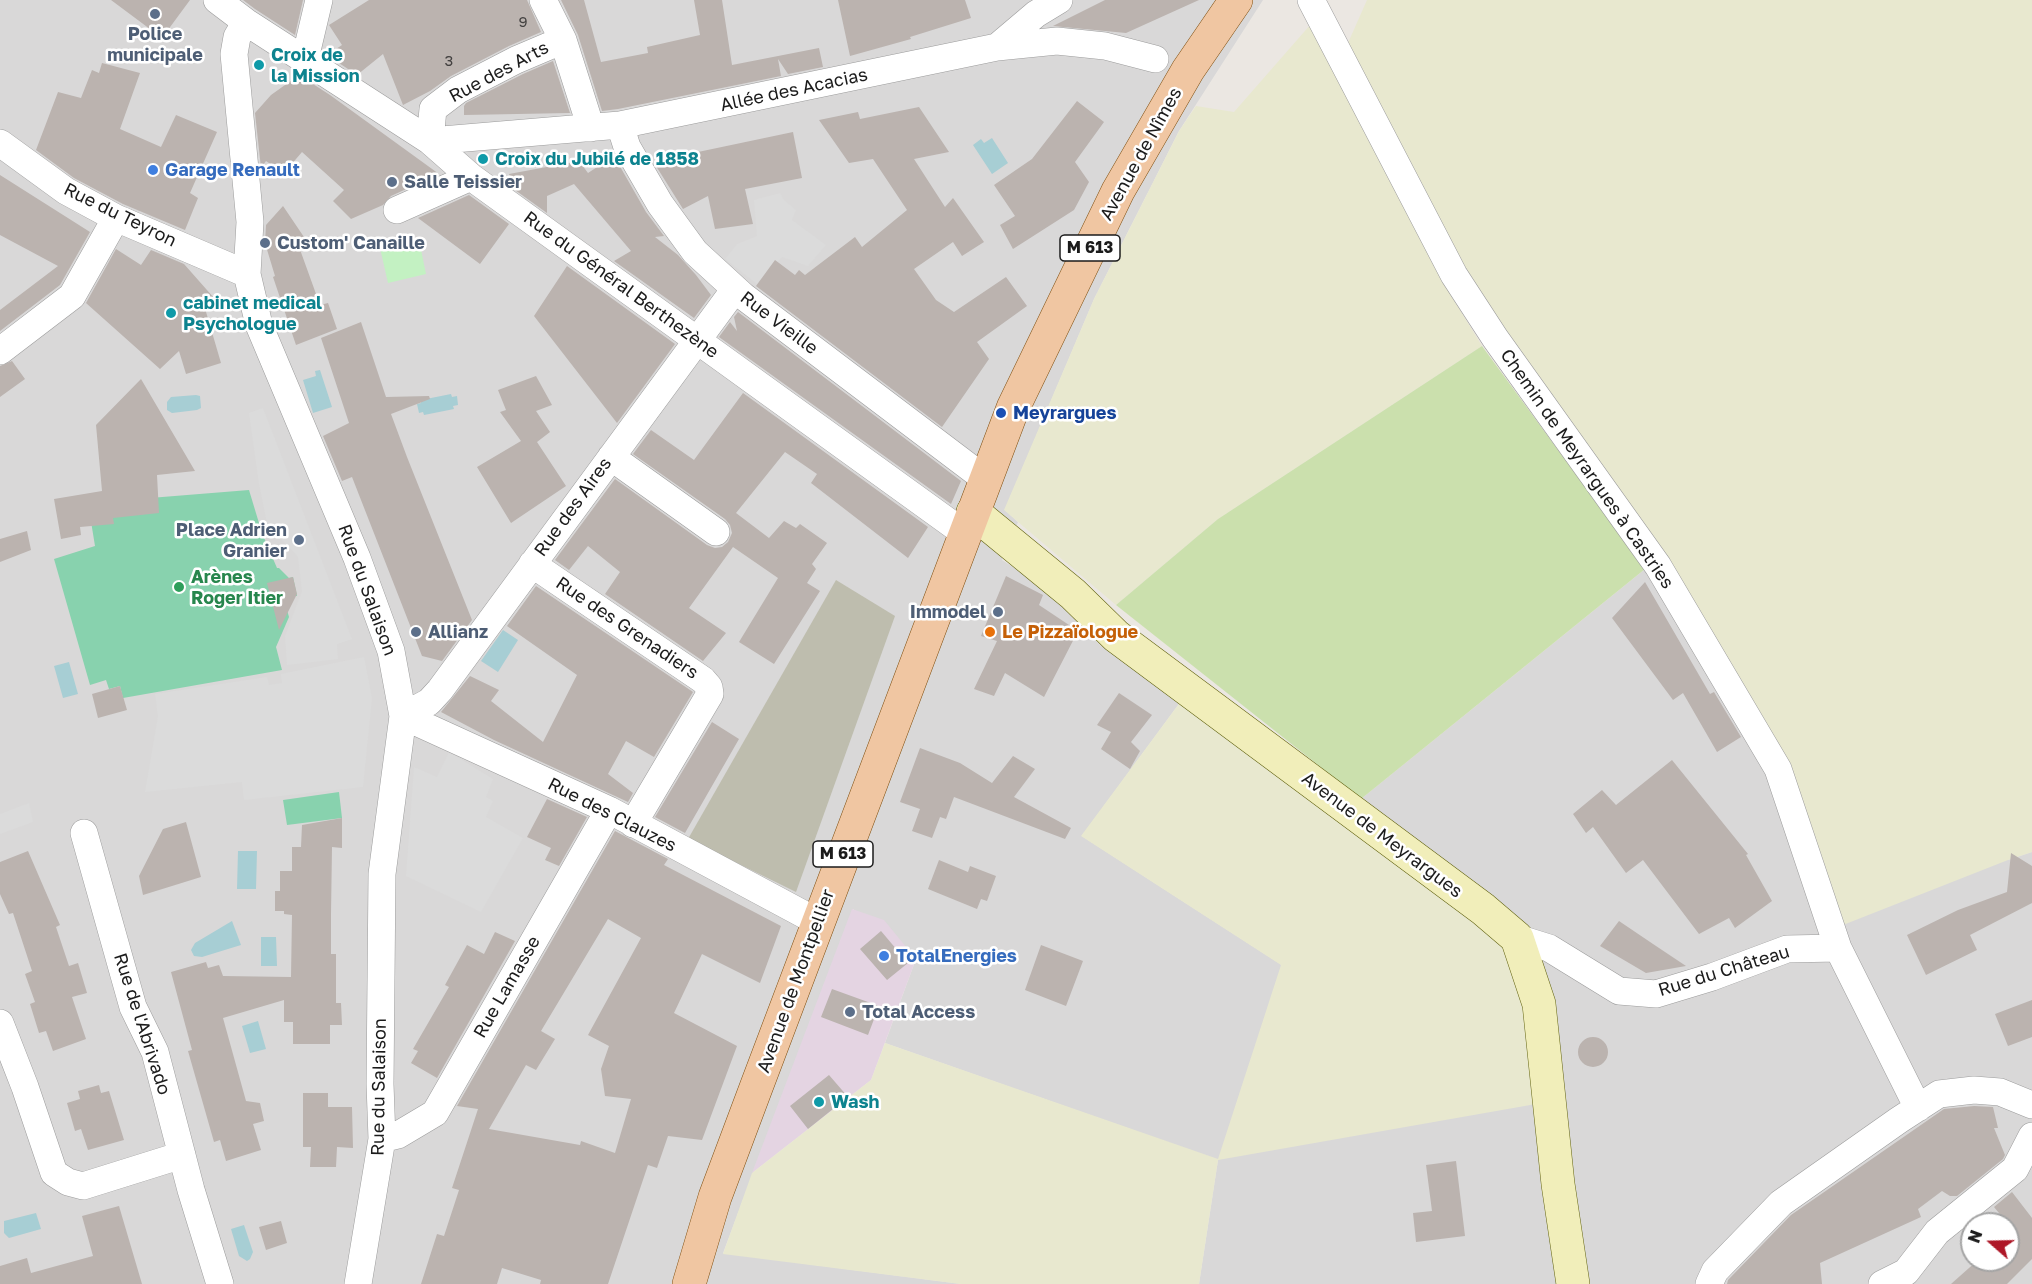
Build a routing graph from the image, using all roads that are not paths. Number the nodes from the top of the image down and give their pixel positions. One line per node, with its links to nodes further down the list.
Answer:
1 (217, 0): 7 (street, Rue du Général Berthezène)
2 (319, 0): 10 (street)
3 (543, 0): 8 (street)
4 (1059, 0): 9 (street)
5 (1236, 0): 24 (main road, Avenue de Nîmes / M 613)
6 (1311, 0): 34 (street, Chemin de Meyrargues à Castries)
7 (246, 21): 10 (street, Rue du Général Berthezène); 19 (street, Rue du Salaison)
8 (563, 40): 13 (street); 14 (street, Rue des Arts)
9 (997, 47): 11 (street, Allée des Acacias); 12 (street, Allée des Acacias)
10 (305, 59): 14 (street, Rue du Général Berthezène)
11 (1155, 59)
12 (620, 125): 13 (street, Allée des Acacias); 20 (street, Rue Vieille)
13 (591, 128): 14 (street, Allée des Acacias)
14 (430, 141): 16 (street, Rue du Général Berthezène)
15 (0, 143): 18 (street, Rue du Teyron)
16 (471, 177): 17 (street); 21 (street, Rue du Général Berthezène)
17 (397, 210)
18 (116, 218): 19 (street, Rue du Teyron); 22 (street)
19 (247, 274): 28 (street, Rue du Salaison)
20 (735, 289): 21 (street, Rue des Aires); 24 (street, Rue Vieille)
21 (697, 339): 23 (street, Rue des Aires); 25 (street, Rue du Général Berthezène)
22 (0, 351)
23 (611, 457): 26 (street); 27 (street, Rue des Aires)
24 (985, 479): 25 (main road, Avenue de Nîmes / M 613)
25 (969, 523): 32 (main road, Avenue de Montpellier / M 613); 33 (street, Avenue de Meyrargues)
26 (716, 532)
27 (532, 564): 28 (street, Rue des Aires); 30 (street, Rue des Grenadiers)
28 (403, 716): 29 (street, Rue des Clauzes); 39 (street, Rue du Salaison)
29 (609, 810): 30 (street, Rue des Clauzes); 39 (street, Rue Lamasse)
30 (633, 824): 32 (street, Rue des Clauzes)
31 (84, 833): 40 (street, Rue de l'Abrivado)
32 (818, 922): 43 (main road, Avenue de Montpellier / M 613)
33 (1516, 938): 34 (street, Rue du Château); 44 (street, Avenue de Meyrargues)
34 (1838, 948): 37 (street)
35 (0, 1023): 40 (street)
36 (2032, 1105): 37 (street)
37 (1918, 1108): 45 (street)
38 (2032, 1136): 46 (street)
39 (382, 1139): 42 (street, Rue du Salaison)
40 (182, 1155): 41 (street, Rue de l'Abrivado)
41 (220, 1284)
42 (358, 1284)
43 (690, 1284)
44 (1573, 1284)
45 (1709, 1284)
46 (1882, 1284)

